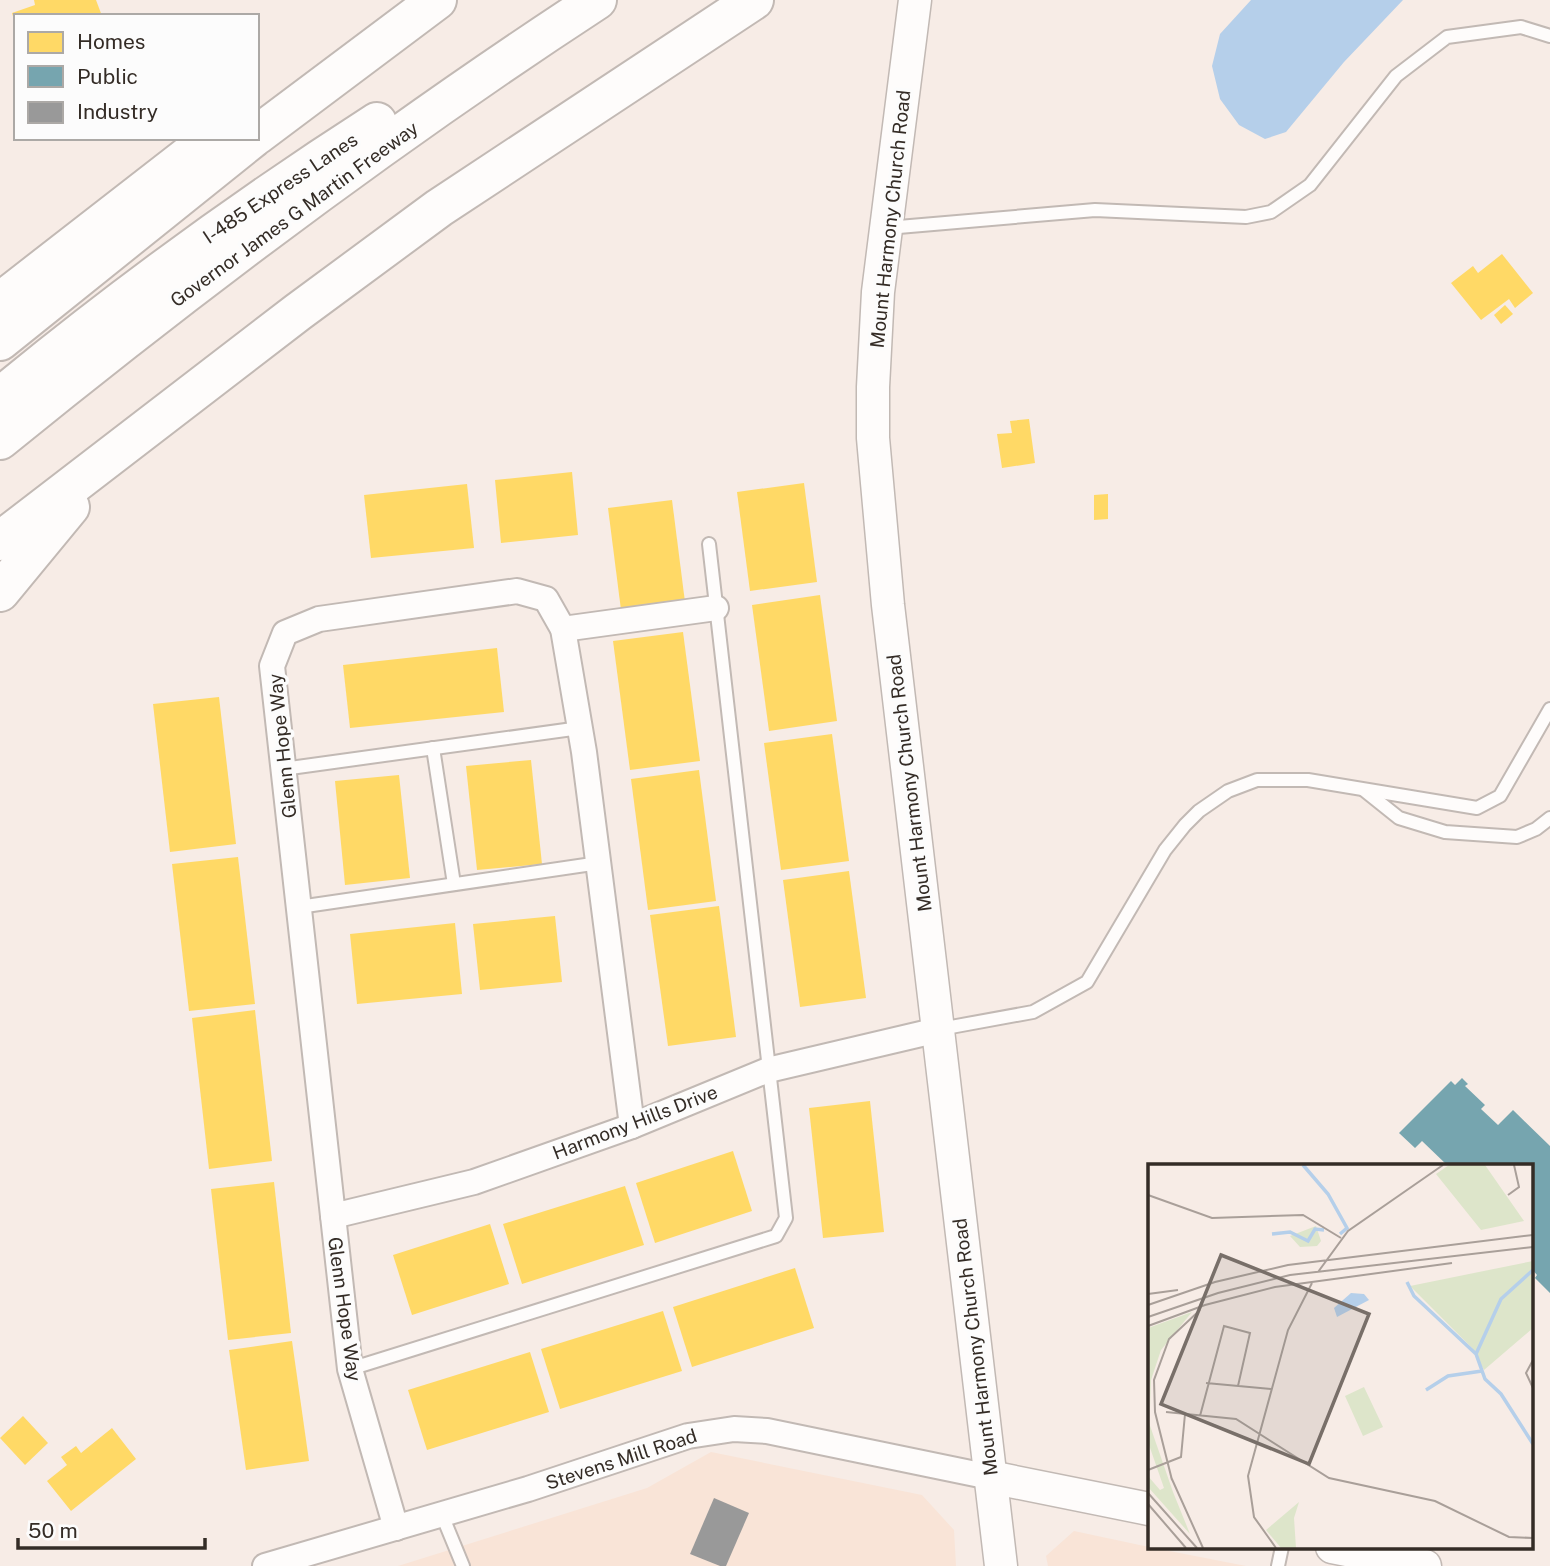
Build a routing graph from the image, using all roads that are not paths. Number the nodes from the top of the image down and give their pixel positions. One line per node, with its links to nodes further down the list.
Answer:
1 (406, 0): 8 (highway)
2 (437, 0): 9 (highway)
3 (576, 0): 15 (highway, I-485 Express Lanes)
4 (597, 0): 17 (highway, Governor James G Martin Freeway)
5 (754, 0): 16 (highway)
6 (915, 0): 12 (street, Mount Harmony Church Road)
7 (1550, 36): 12 (lane)
8 (259, 104)
9 (259, 134)
10 (208, 140): 13 (highway)
11 (251, 140): 14 (highway)
12 (887, 228): 32 (street, Mount Harmony Church Road)
13 (0, 299)
14 (0, 341)
15 (0, 397)
16 (156, 421): 18 (highway); 20 (highway)
17 (0, 440)
18 (0, 541)
19 (709, 544): 21 (lane)
20 (0, 592)
21 (716, 608): 22 (street); 33 (lane)
22 (564, 629): 24 (street, Glenn Hope Way); 26 (street, Glenn Hope Way)
23 (1550, 709): 27 (lane)
24 (580, 727): 25 (lane); 29 (street, Glenn Hope Way)
25 (433, 748): 26 (lane); 30 (lane)
26 (284, 769): 31 (street, Glenn Hope Way)
27 (1364, 790): 28 (lane); 32 (lane)
28 (1550, 818)
29 (599, 863): 30 (lane); 34 (street, Glenn Hope Way)
30 (454, 884): 31 (lane)
31 (299, 907): 35 (street, Glenn Hope Way)
32 (938, 1030): 33 (street, Harmony Hills Drive); 37 (street, Mount Harmony Church Road)
33 (768, 1070): 34 (street, Harmony Hills Drive); 36 (lane)
34 (632, 1126): 35 (street, Harmony Hills Drive)
35 (333, 1216): 36 (street, Glenn Hope Way)
36 (350, 1369): 40 (street, Glenn Hope Way)
37 (990, 1477): 38 (street, Stevens Mill Road); 39 (street, Stevens Mill Road); 45 (street, Mount Harmony Church Road)
38 (1148, 1509)
39 (442, 1515): 40 (street, Stevens Mill Road); 44 (lane)
40 (396, 1528): 43 (street, Stevens Mill Road)
41 (1282, 1548): 46 (lane)
42 (1337, 1548): 47 (street)
43 (265, 1566)
44 (463, 1566)
45 (1001, 1566)
46 (1278, 1566)
47 (1425, 1566)

